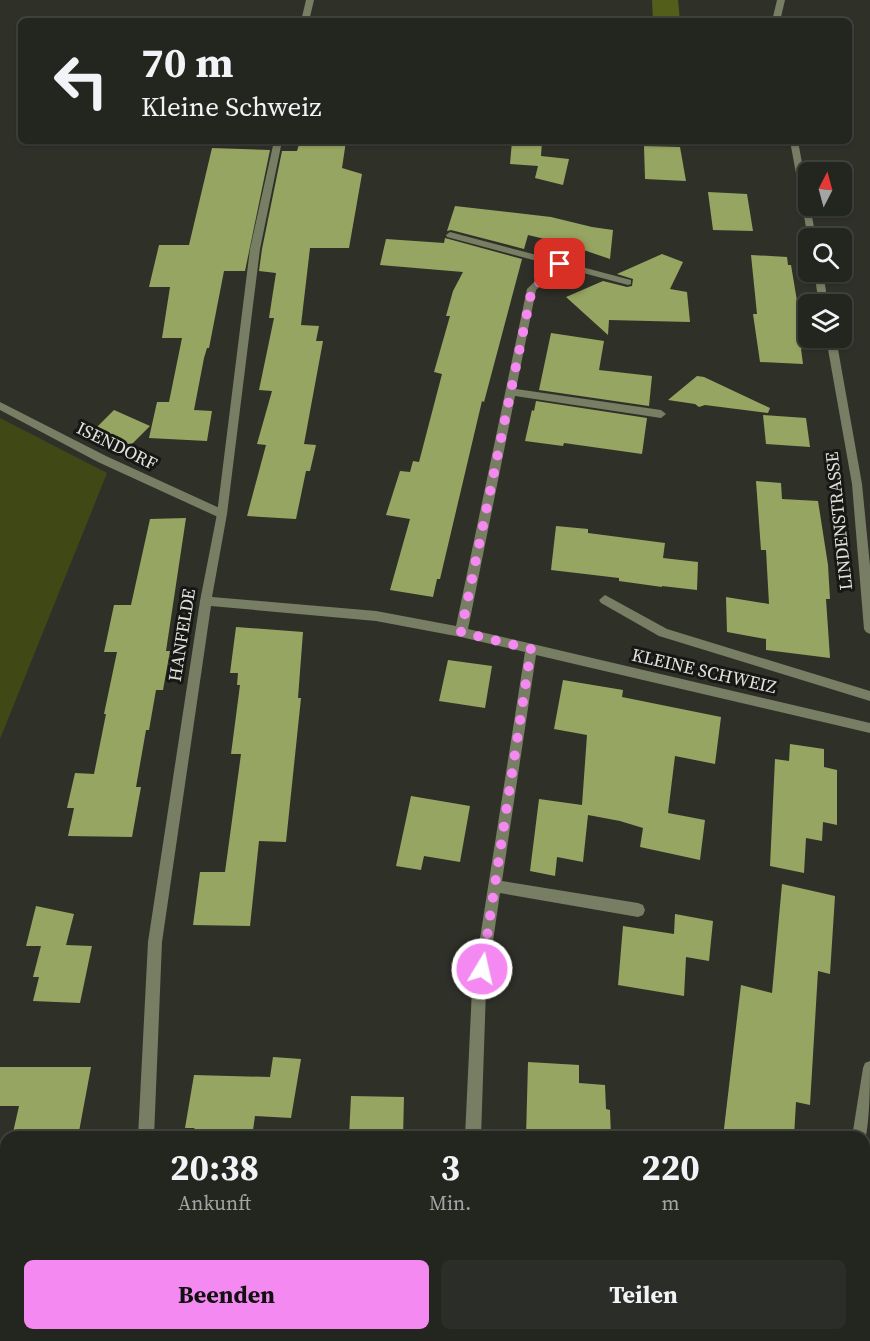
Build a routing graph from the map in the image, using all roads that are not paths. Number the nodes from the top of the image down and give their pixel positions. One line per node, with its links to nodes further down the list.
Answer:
1 (310, 0): 3 (street)
2 (781, 0): 4 (street)
3 (306, 18)
4 (777, 18)
5 (277, 144): 15 (street, HANFELDE)
6 (795, 144): 7 (street)
7 (810, 228)
8 (450, 235): 9 (street)
9 (560, 264): 10 (street); 12 (street)
10 (628, 282)
11 (833, 348): 18 (street, LINDENSTRASSE)
12 (512, 392): 14 (street); 19 (street)
13 (0, 406): 15 (street, ISENDORF)
14 (661, 414)
15 (222, 514): 17 (street, HANFELDE)
16 (605, 600): 21 (street)
17 (206, 601): 19 (street, KLEINE SCHWEIZ); 26 (street, HANFELDE)
18 (870, 629)
19 (461, 632): 20 (street, KLEINE SCHWEIZ)
20 (531, 649): 22 (street, KLEINE SCHWEIZ); 23 (street)
21 (870, 696)
22 (870, 728)
23 (495, 886): 24 (street); 27 (street)
24 (638, 910)
25 (870, 1068): 28 (street)
26 (146, 1131)
27 (473, 1131)
28 (861, 1131)

